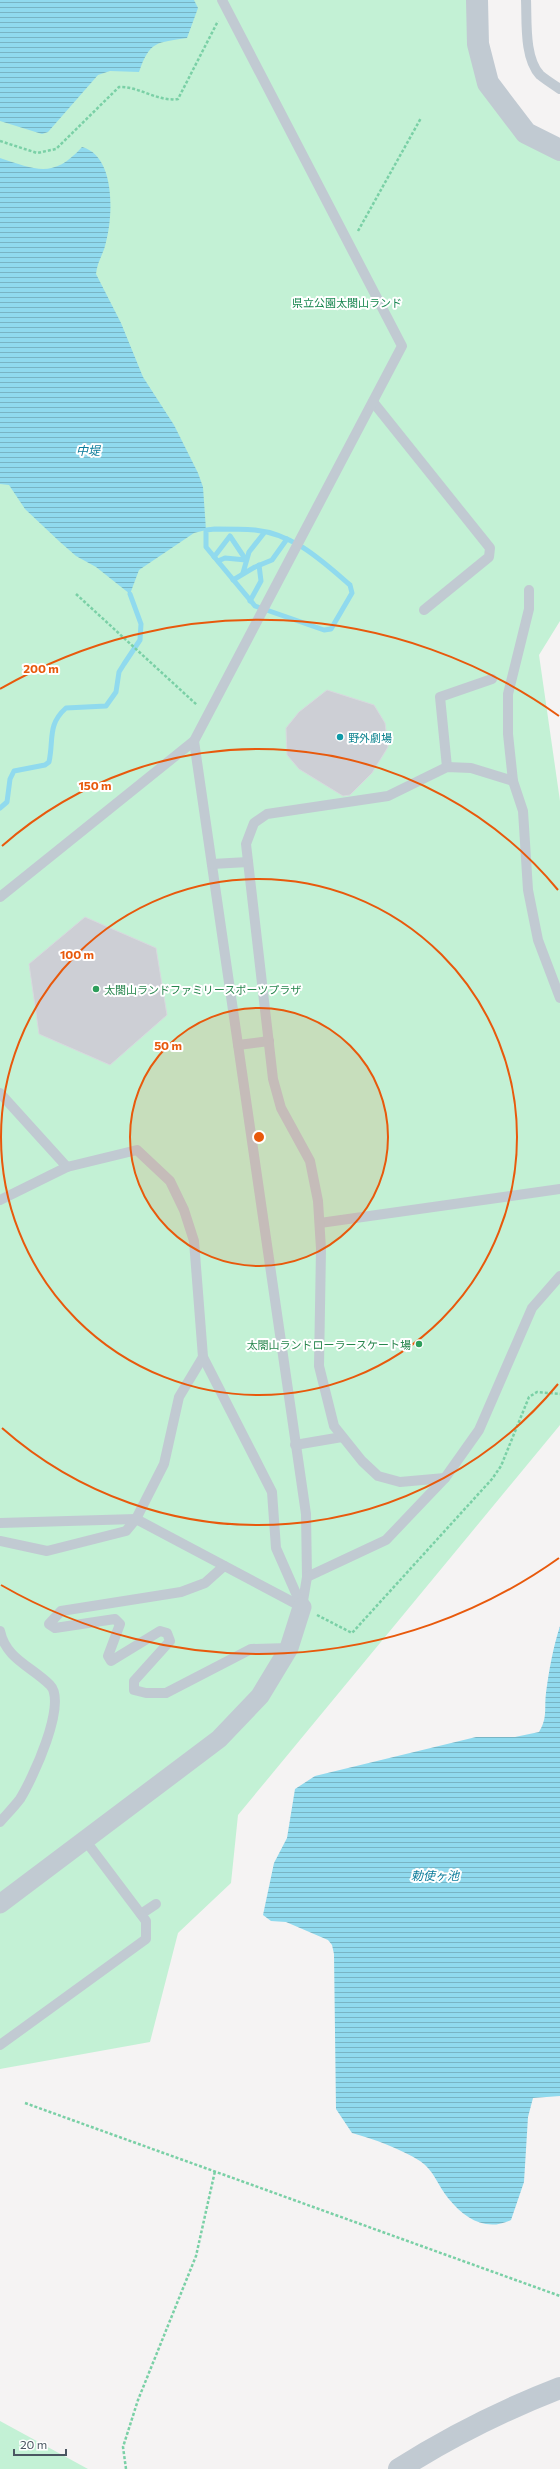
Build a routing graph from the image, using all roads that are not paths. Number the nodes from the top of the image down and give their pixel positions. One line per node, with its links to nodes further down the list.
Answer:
1 (478, 0): 5 (street)
2 (526, 0): 4 (lane)
3 (224, 3): 6 (lane)
4 (560, 89)
5 (560, 150)
6 (373, 402): 8 (lane); 10 (lane)
7 (530, 590): 12 (lane)
8 (424, 610)
9 (492, 679): 11 (lane)
10 (194, 741): 14 (lane); 15 (lane)
11 (447, 767): 12 (lane); 13 (lane)
12 (513, 781): 16 (lane)
13 (248, 862): 14 (lane); 17 (lane)
14 (212, 864): 18 (lane)
15 (0, 897)
16 (560, 998)
17 (269, 1041): 18 (lane); 23 (lane)
18 (238, 1045): 27 (lane)
19 (0, 1093): 20 (lane)
20 (67, 1167): 22 (lane); 25 (lane)
21 (560, 1189): 23 (lane)
22 (0, 1200)
23 (320, 1223): 26 (lane)
24 (560, 1276): 28 (lane)
25 (203, 1357): 29 (lane); 34 (lane)
26 (342, 1437): 27 (lane); 28 (lane)
27 (295, 1445): 33 (lane)
28 (445, 1478): 33 (lane)
29 (136, 1519): 30 (lane); 31 (lane); 32 (lane)
30 (0, 1523)
31 (0, 1541)
32 (224, 1566): 34 (lane); 36 (lane)
33 (307, 1577): 34 (lane)
34 (302, 1607): 36 (street)
35 (0, 1631): 37 (lane)
36 (289, 1648): 38 (street)
37 (0, 1822)
38 (85, 1840): 39 (street); 41 (lane)
39 (0, 1904)
40 (156, 1904): 41 (lane)
41 (141, 1914): 42 (lane)
42 (0, 2045)
43 (560, 2388): 44 (street)
44 (399, 2469)

